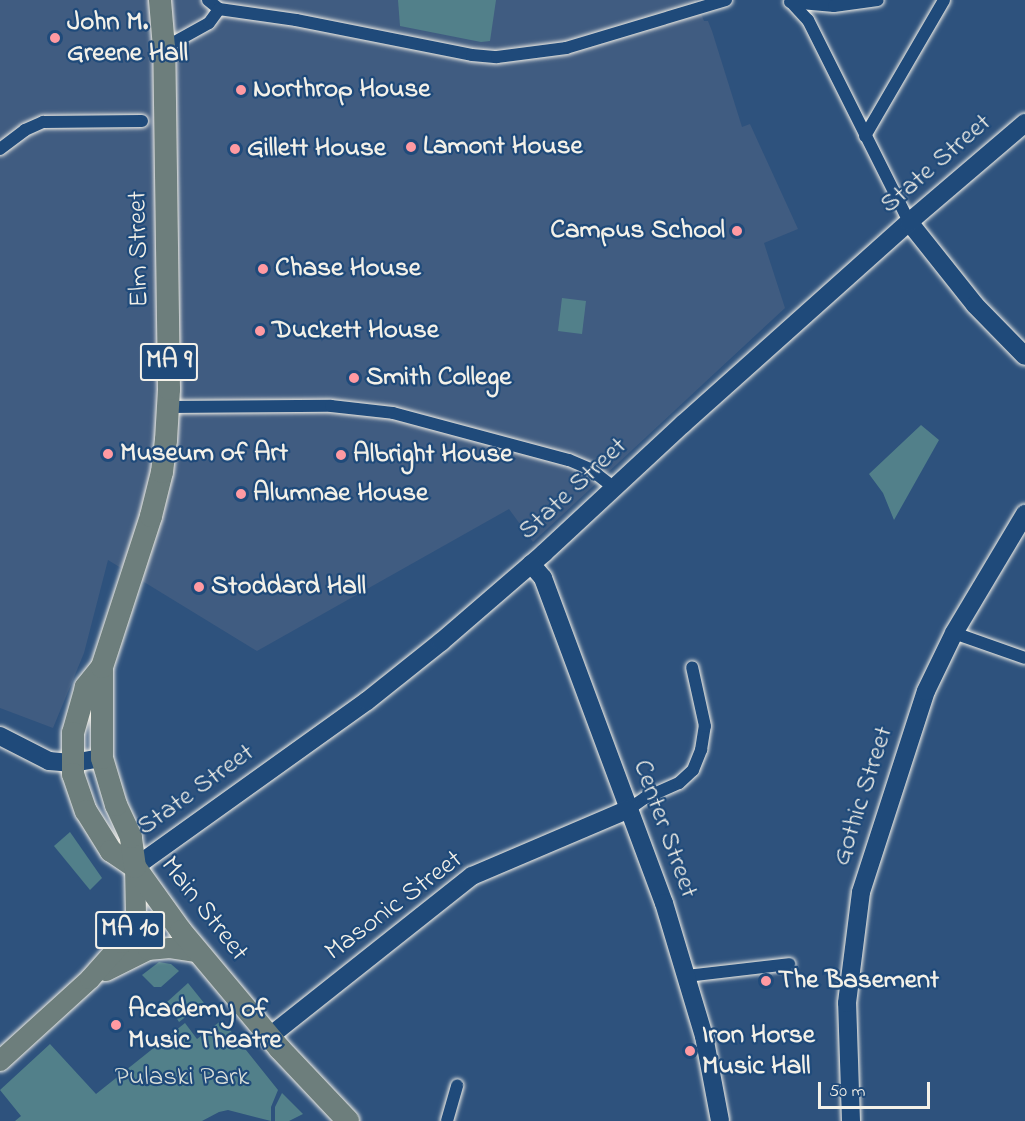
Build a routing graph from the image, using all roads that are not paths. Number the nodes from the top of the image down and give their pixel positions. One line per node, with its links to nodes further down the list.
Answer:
1 (159, 0): 9 (highway, Elm Street / MA 9)
2 (208, 0): 8 (street)
3 (726, 0): 7 (street)
4 (878, 0): 6 (street)
5 (944, 0): 12 (street)
6 (787, 1): 12 (street)
7 (706, 2): 8 (street)
8 (219, 9): 9 (street)
9 (164, 48): 16 (highway, Elm Street / MA 9)
10 (142, 122): 13 (street)
11 (1025, 123): 14 (street, State Street)
12 (866, 136): 14 (street)
13 (0, 149)
14 (909, 222): 15 (street); 17 (street, State Street)
15 (1025, 356)
16 (168, 407): 17 (street); 22 (highway, Elm Street / MA 9)
17 (614, 488): 19 (street, State Street)
18 (1025, 514): 20 (street, Gothic Street)
19 (531, 564): 27 (street, Center Street); 28 (street, State Street)
20 (954, 633): 21 (street); 39 (street, Gothic Street)
21 (1025, 658)
22 (102, 667): 25 (highway, Elm Street); 26 (highway, Elm Street / MA 9)
23 (692, 667): 27 (street)
24 (0, 736): 26 (street)
25 (102, 758): 26 (street); 28 (highway, Main Street)
26 (72, 763): 28 (highway, Main Street / MA 9)
27 (629, 809): 31 (street, Center Street); 33 (street, Masonic Street)
28 (135, 867): 29 (highway, Main Street / MA 10); 32 (main road, MA 10)
29 (200, 953): 32 (main road, MA 10); 33 (highway, Main Street)
30 (789, 964): 31 (street)
31 (686, 976): 38 (street, Center Street)
32 (90, 979): 34 (main road, MA 10)
33 (270, 1036): 36 (highway, Main Street)
34 (0, 1061)
35 (457, 1085): 37 (street)
36 (348, 1121)
37 (447, 1121)
38 (720, 1121)
39 (851, 1121)

